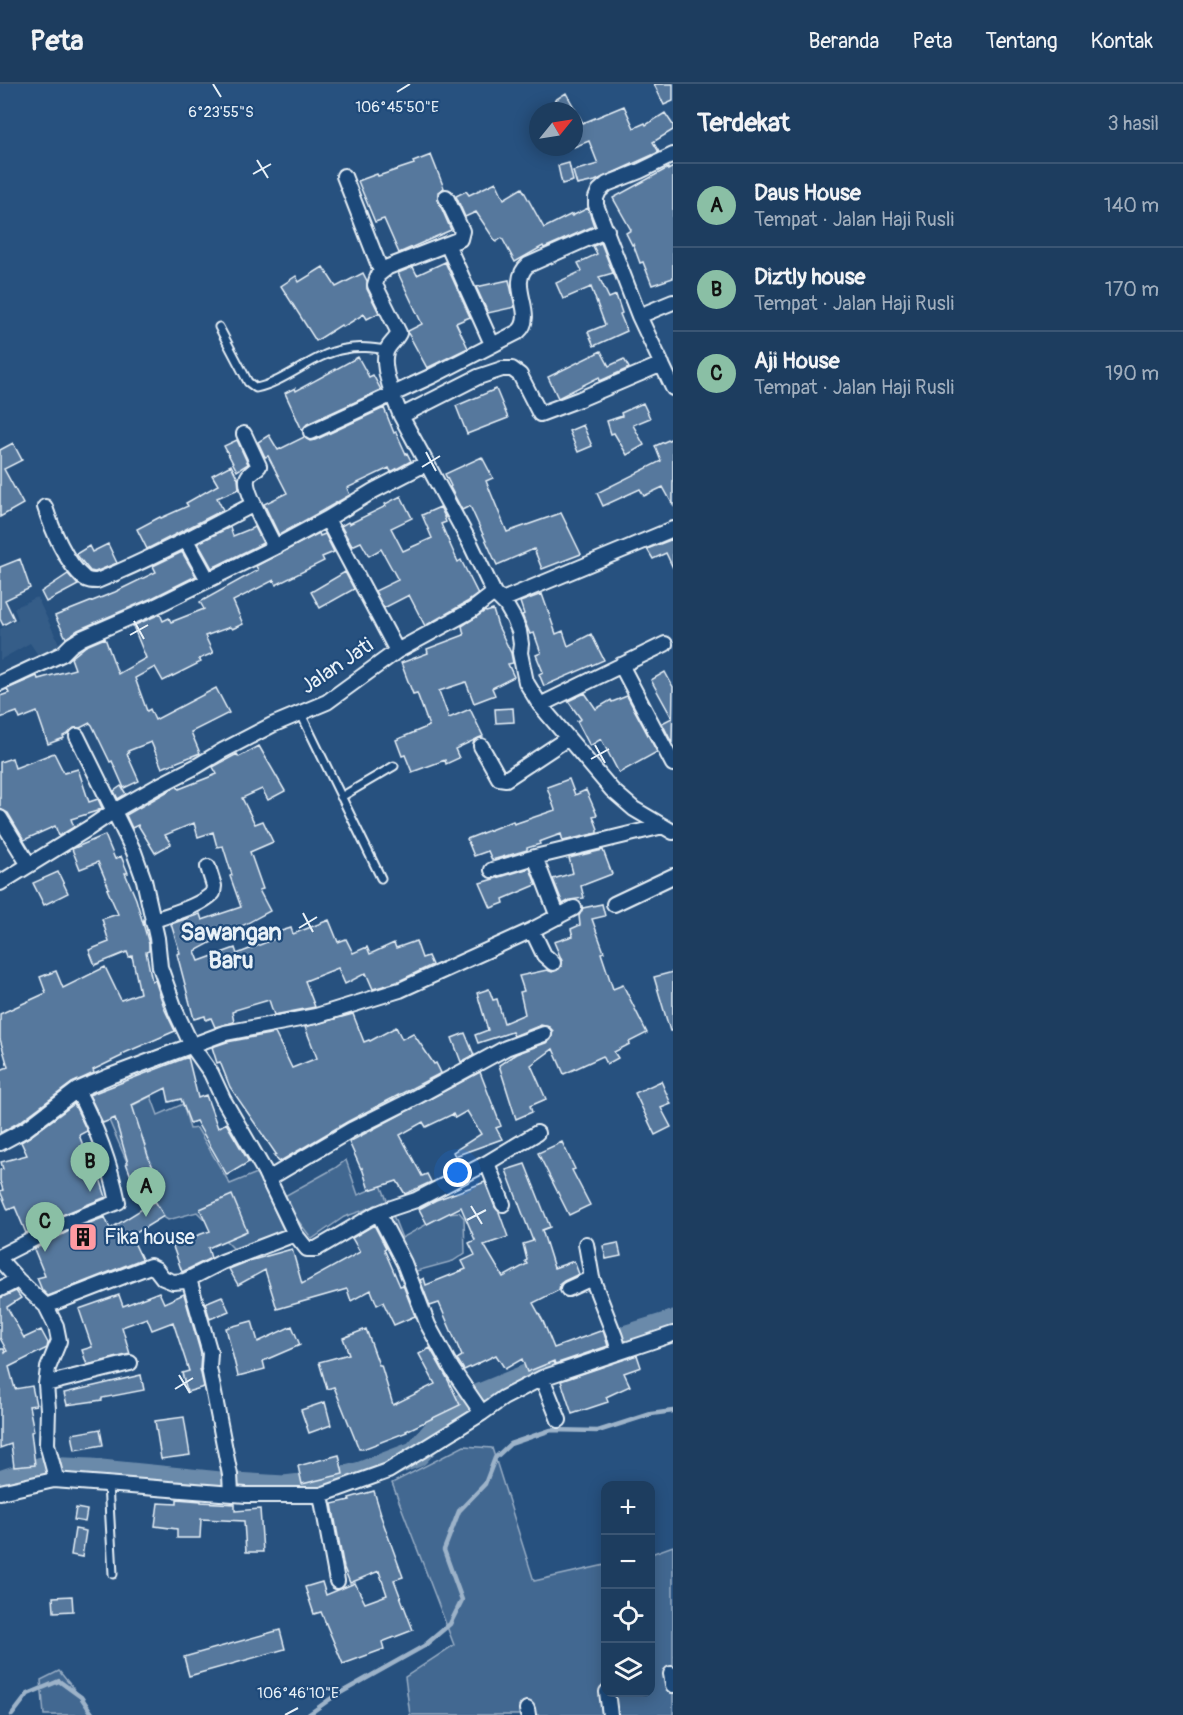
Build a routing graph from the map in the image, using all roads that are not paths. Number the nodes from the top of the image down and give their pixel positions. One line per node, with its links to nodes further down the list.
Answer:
1 (673, 155): 4 (street)
2 (344, 176): 6 (street)
3 (446, 197): 5 (street)
4 (607, 231): 8 (street); 10 (street)
5 (447, 244): 6 (street); 10 (street)
6 (381, 271): 11 (street)
7 (673, 302): 8 (street)
8 (639, 316): 12 (street)
9 (219, 327): 11 (lane)
10 (492, 345): 14 (street)
11 (387, 350): 14 (street)
12 (662, 364): 13 (street); 15 (street)
13 (673, 388)
14 (392, 394): 15 (street); 16 (street)
15 (401, 416): 18 (street)
16 (311, 432)
17 (244, 434): 19 (street)
18 (427, 463): 21 (street); 26 (street)
19 (254, 504): 23 (street); 24 (street)
20 (45, 507): 23 (street)
21 (327, 519): 24 (street); 28 (street)
22 (673, 529): 26 (street, Jalan Jati)
23 (186, 540): 25 (street)
24 (275, 547): 25 (street)
25 (208, 580): 30 (street)
26 (498, 597): 28 (street, Jalan Jati); 31 (street)
27 (664, 644): 29 (street)
28 (397, 651): 32 (street, Jalan Jati)
29 (621, 665): 31 (street); 36 (street)
30 (0, 683)
31 (540, 705): 34 (street)
32 (301, 714): 38 (lane); 39 (street, Jalan Jati)
33 (77, 736): 39 (street)
34 (568, 738): 35 (street); 41 (street)
35 (481, 746)
36 (673, 764)
37 (394, 766): 38 (lane)
38 (341, 797): 47 (lane)
39 (114, 811): 43 (street, Jalan Jati); 52 (street)
40 (0, 818): 43 (street)
41 (668, 829): 42 (street)
42 (535, 857): 45 (street); 51 (street)
43 (29, 865): 48 (street, Jalan Jati)
44 (208, 867): 52 (street)
45 (492, 870)
46 (673, 876): 49 (street)
47 (381, 878)
48 (0, 883)
49 (614, 904)
50 (574, 908): 51 (street)
51 (558, 917): 53 (street)
52 (152, 921): 56 (street)
53 (532, 930): 54 (street); 56 (street)
54 (553, 963)
55 (544, 1034): 61 (street)
56 (192, 1046): 57 (street); 61 (street)
57 (77, 1090): 59 (street); 66 (street)
58 (537, 1133): 60 (street)
59 (0, 1143)
60 (487, 1162): 62 (street); 63 (street)
61 (268, 1179): 64 (street)
62 (503, 1204)
63 (378, 1213): 64 (street); 78 (street)
64 (295, 1234): 68 (street)
65 (586, 1244): 67 (street)
66 (0, 1258): 69 (street)
67 (592, 1278): 71 (street); 74 (street)
68 (189, 1279): 72 (street); 82 (street)
69 (18, 1280): 70 (street); 72 (street)
70 (0, 1289)
71 (568, 1289)
72 (46, 1306): 77 (street)
73 (673, 1334): 74 (street)
74 (617, 1345): 76 (street)
75 (130, 1363): 77 (street)
76 (542, 1378): 78 (street); 79 (street)
77 (46, 1384): 80 (street)
78 (480, 1410): 84 (street)
79 (559, 1420)
80 (55, 1477): 81 (street); 83 (street)
81 (108, 1484): 82 (street); 85 (lane)
82 (231, 1487): 84 (street)
83 (0, 1492)
84 (321, 1495): 86 (street)
85 (112, 1574)
86 (337, 1581)
87 (608, 1697): 88 (street)
88 (610, 1715)

